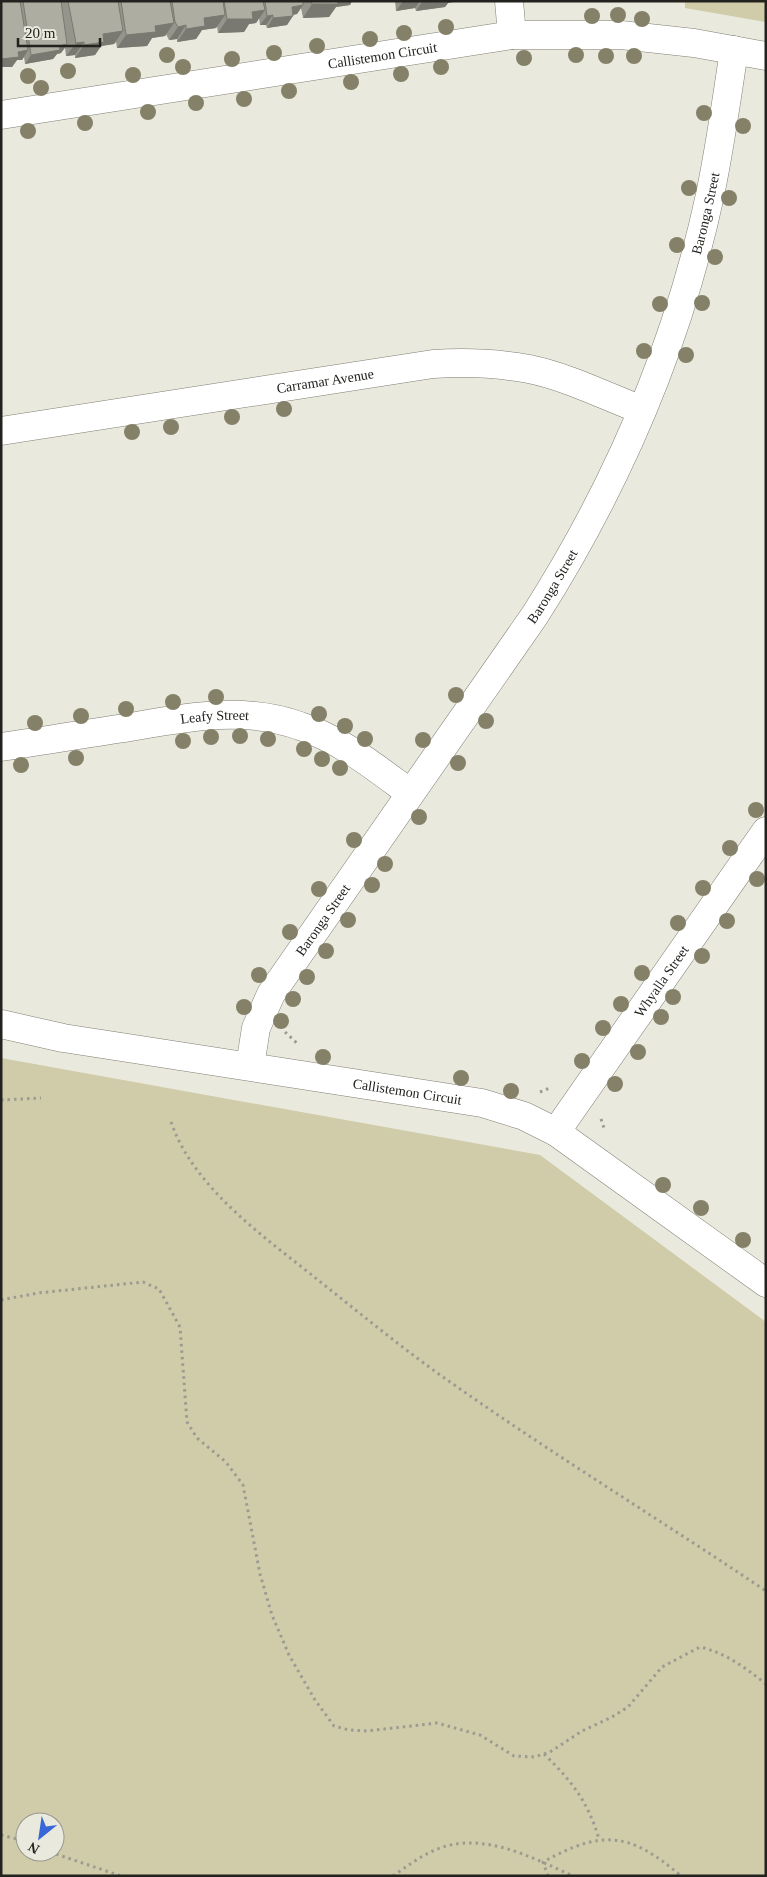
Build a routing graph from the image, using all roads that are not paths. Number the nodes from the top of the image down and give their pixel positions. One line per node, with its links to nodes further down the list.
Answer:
1 (509, 1): 2 (street)
2 (512, 34): 3 (street, Callistemon Circuit); 5 (street, Callistemon Circuit)
3 (734, 50): 4 (street, Callistemon Circuit); 6 (street, Baronga Street)
4 (766, 56)
5 (1, 115)
6 (642, 410): 7 (street, Carramar Avenue); 9 (street, Baronga Street)
7 (1, 431)
8 (1, 747): 9 (street, Leafy Street)
9 (410, 793): 12 (street, Baronga Street)
10 (766, 831): 13 (street, Whyalla Street)
11 (1, 1024): 12 (street, Callistemon Circuit)
12 (250, 1066): 13 (street, Callistemon Circuit)
13 (556, 1132): 14 (street, Callistemon Circuit)
14 (766, 1283)

